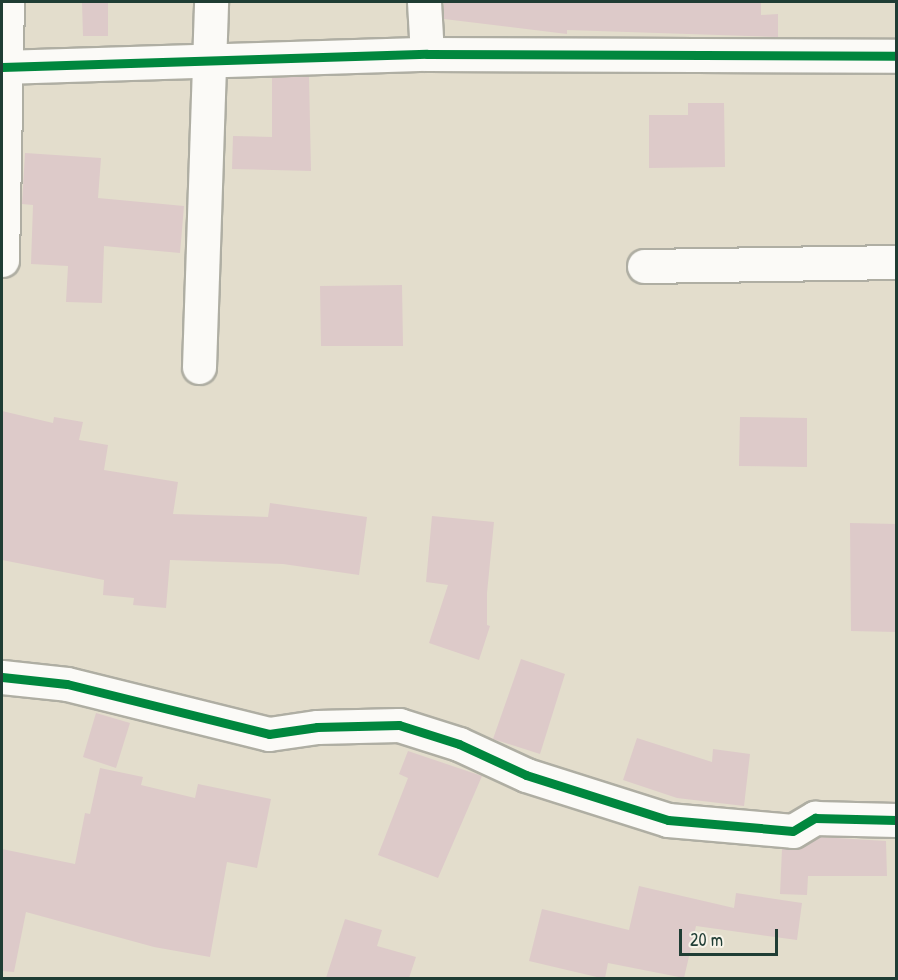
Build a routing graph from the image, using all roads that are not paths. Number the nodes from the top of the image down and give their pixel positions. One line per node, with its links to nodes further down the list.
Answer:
1 (7, 2): 7 (street)
2 (211, 2): 6 (street)
3 (424, 2): 4 (street)
4 (427, 54): 5 (street); 6 (street)
5 (897, 56)
6 (212, 61): 7 (street); 11 (street)
7 (4, 67): 8 (street)
8 (2, 260)
9 (897, 262): 10 (street)
10 (644, 266)
11 (199, 368)
12 (2, 677): 13 (street)
13 (897, 820)

